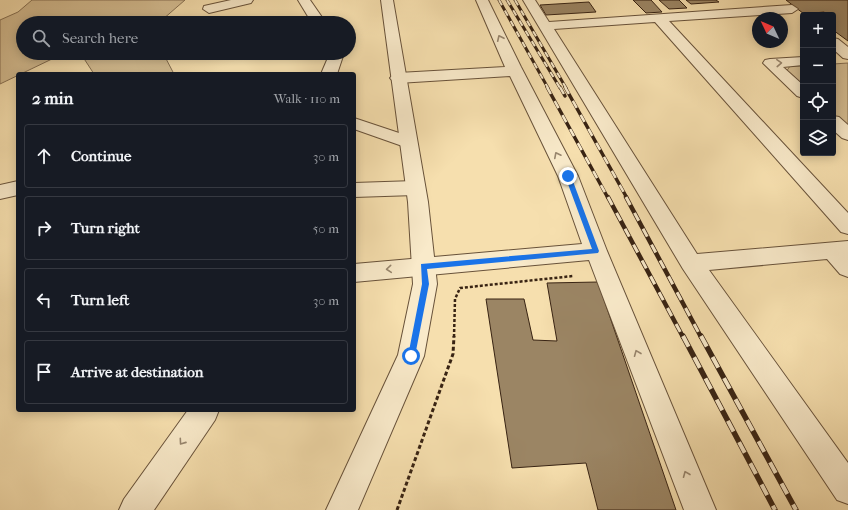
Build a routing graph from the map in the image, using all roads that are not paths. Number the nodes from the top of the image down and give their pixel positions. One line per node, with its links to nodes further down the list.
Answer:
1 (246, 0): 7 (street)
2 (304, 0): 9 (street)
3 (387, 0): 21 (street)
4 (482, 0): 19 (street, one-way to 4)
5 (529, 0): 12 (street)
6 (780, 0): 8 (street)
7 (209, 9)
8 (792, 9): 10 (street); 11 (street)
9 (314, 16)
10 (800, 16)
11 (658, 18): 12 (street); 31 (street)
12 (544, 26): 34 (street)
13 (836, 45): 14 (street)
14 (848, 55)
15 (848, 59): 17 (street)
16 (334, 60): 20 (street)
17 (836, 60)
18 (800, 62): 22 (street, one-way to 18)
19 (515, 71): 21 (street); 33 (street, one-way to 19)
20 (330, 72)
21 (398, 78): 26 (street)
22 (800, 90)
23 (356, 124): 26 (street)
24 (836, 124): 25 (street)
25 (848, 134)
26 (408, 142): 28 (street)
27 (16, 188): 30 (street)
28 (415, 188): 29 (street); 35 (street)
29 (356, 190)
30 (0, 192)
31 (848, 226)
32 (840, 249): 34 (street); 36 (street)
33 (596, 251): 35 (street); 42 (street, one-way to 33)
34 (691, 263): 39 (street)
35 (424, 266): 37 (street, one-way to 37); 41 (street)
36 (848, 268)
37 (356, 272)
38 (204, 412): 40 (street, one-way to 40)
39 (848, 489)
40 (135, 510)
41 (342, 510)
42 (700, 510)

